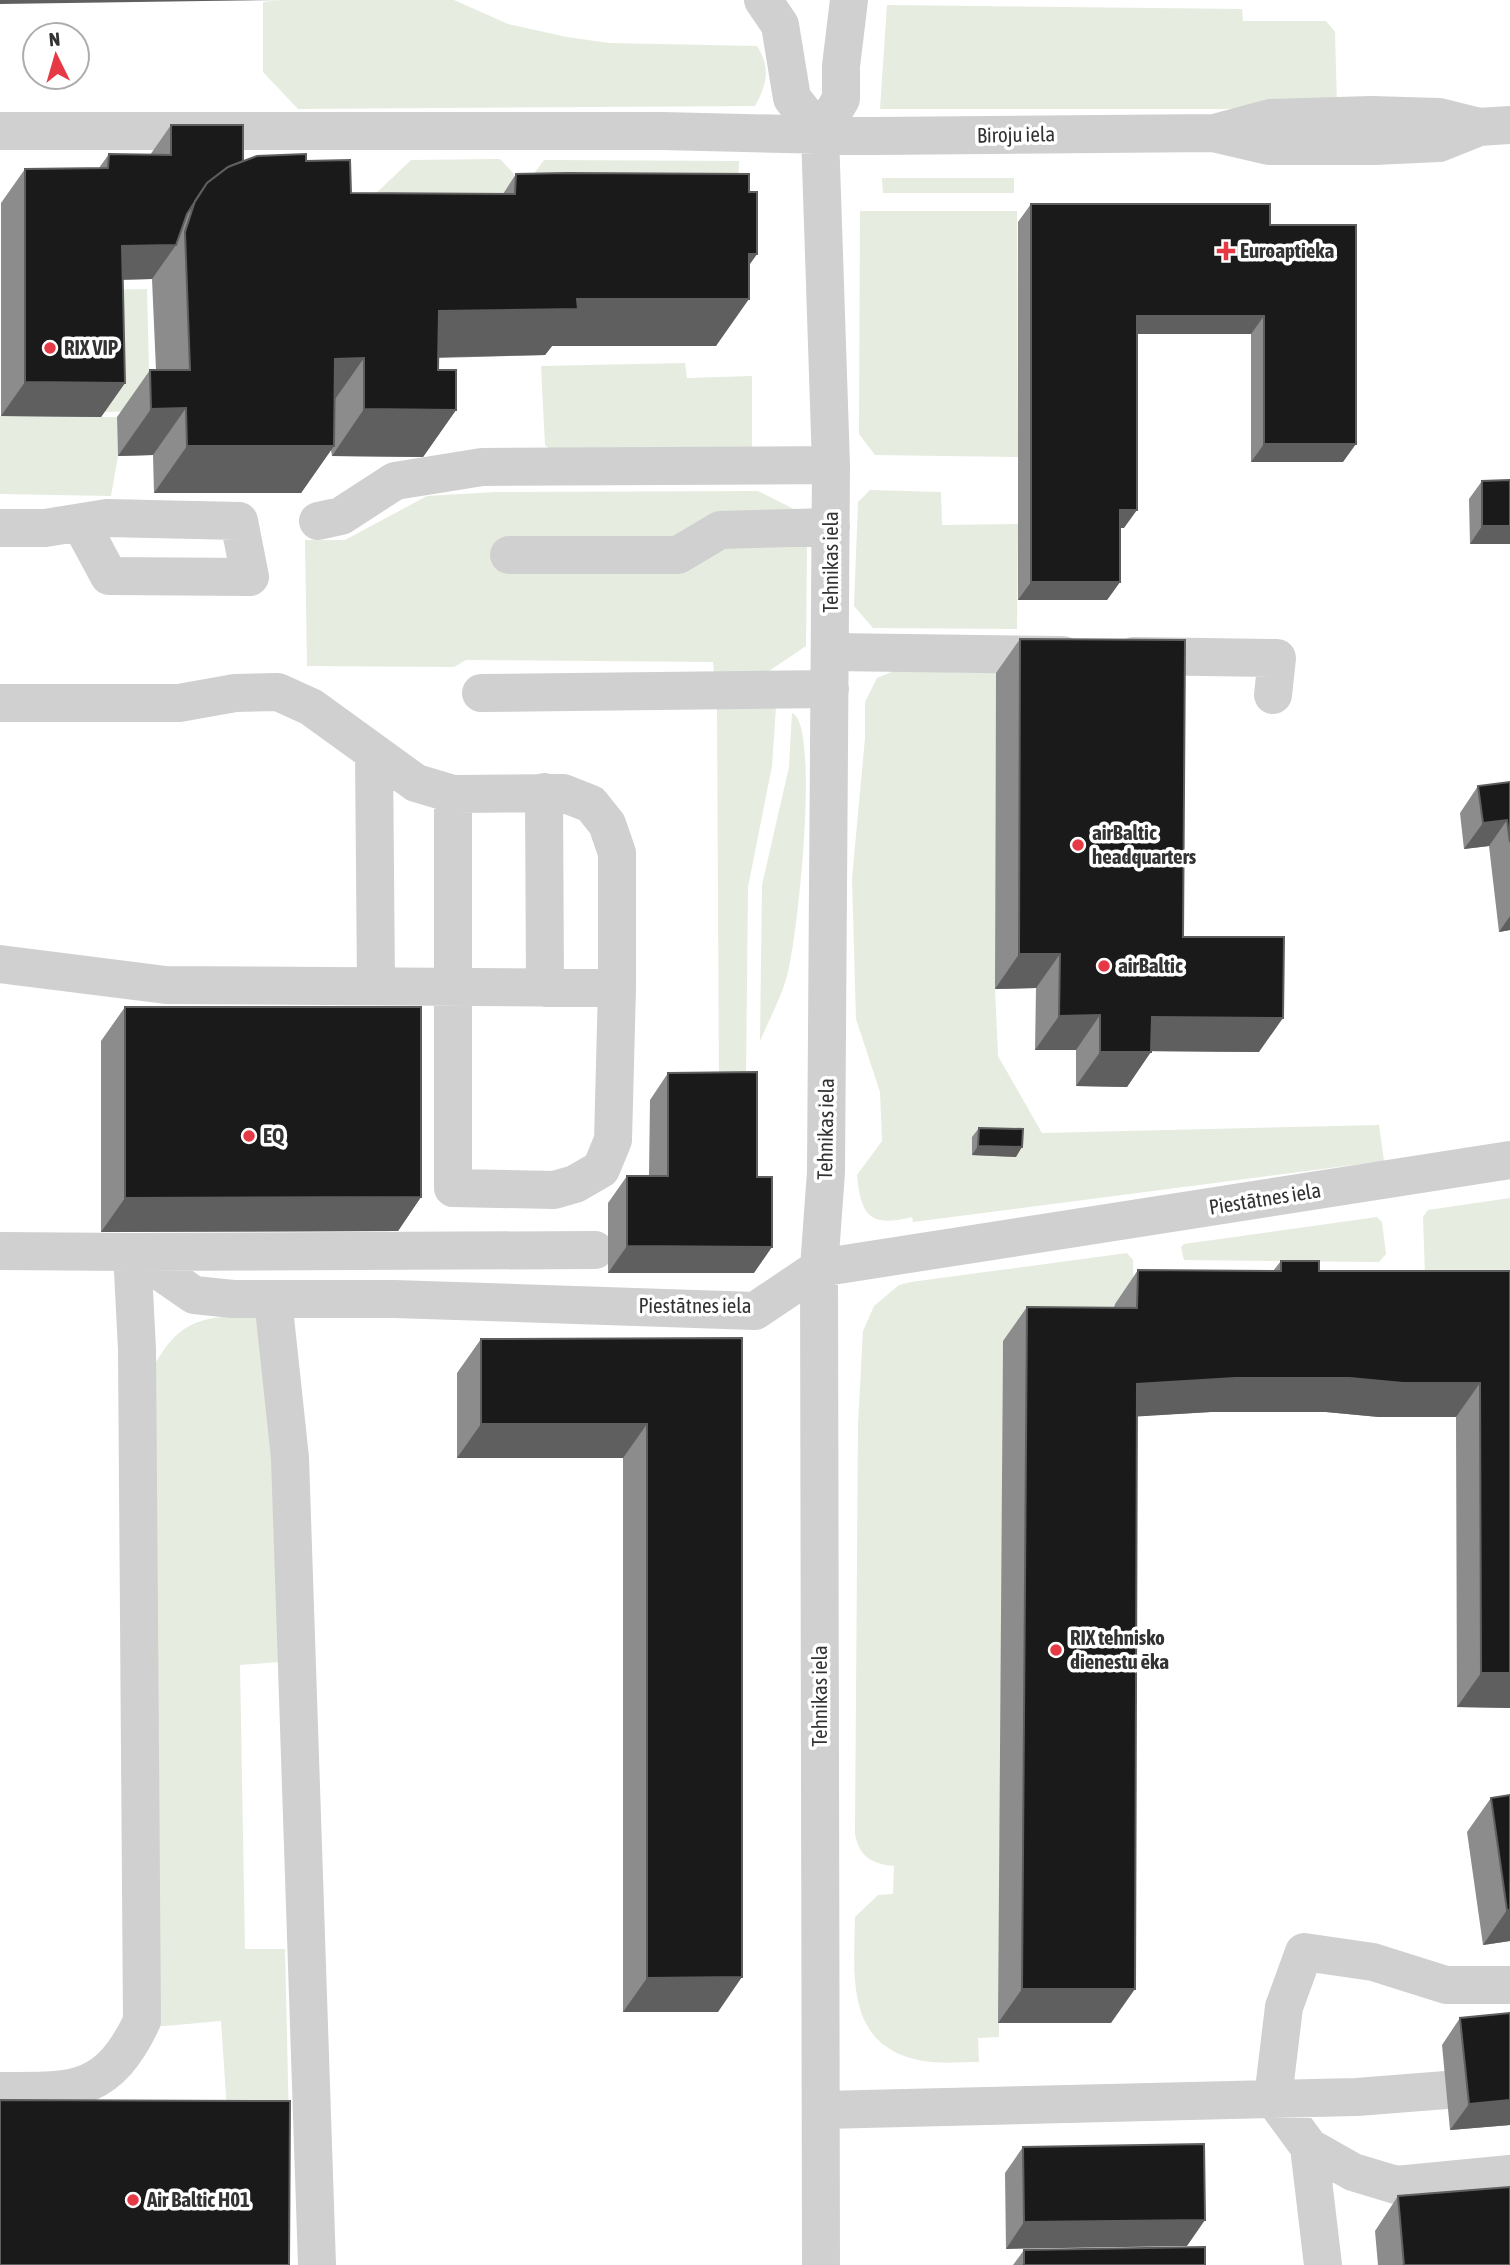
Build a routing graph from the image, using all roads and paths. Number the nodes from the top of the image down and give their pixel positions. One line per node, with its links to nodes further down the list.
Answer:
1 (763, 0): 5 (street)
2 (849, 0): 5 (street)
3 (1494, 126): 5 (street, Biroju iela)
4 (0, 131): 5 (street, Biroju iela)
5 (820, 134): 6 (street, Tehnikas iela)
6 (831, 465): 7 (street); 9 (street, Tehnikas iela)
7 (318, 521)
8 (81, 524): 10 (street)
9 (831, 527): 11 (street); 12 (street, Tehnikas iela)
10 (0, 528)
11 (509, 555)
12 (831, 652): 13 (street, Tehnikas iela); 15 (street)
13 (830, 689): 14 (street); 31 (street, Tehnikas iela)
14 (481, 693)
15 (1273, 695)
16 (0, 703): 17 (street)
17 (374, 753): 19 (street); 21 (street)
18 (544, 792): 19 (street); 23 (street); 24 (street)
19 (453, 794): 22 (street)
20 (0, 964): 21 (street)
21 (376, 986): 22 (street)
22 (454, 988): 23 (street); 26 (street)
23 (545, 988): 24 (street)
24 (617, 988): 26 (street)
25 (1510, 1160): 31 (street, Piestātnes iela)
26 (453, 1188): 27 (street)
27 (451, 1250): 28 (street); 30 (street)
28 (595, 1250)
29 (0, 1251): 30 (street)
30 (132, 1252): 32 (street, Piestātnes iela); 35 (street)
31 (819, 1268): 32 (street, Piestātnes iela); 37 (street, Tehnikas iela)
32 (273, 1299): 40 (street)
33 (1510, 1986): 36 (street)
34 (1446, 2090): 36 (street)
35 (0, 2091)
36 (1273, 2098): 37 (street); 38 (street)
37 (823, 2110): 41 (street, Tehnikas iela)
38 (1309, 2147): 39 (street); 42 (street)
39 (1510, 2174)
40 (317, 2265)
41 (821, 2265)
42 (1323, 2265)

